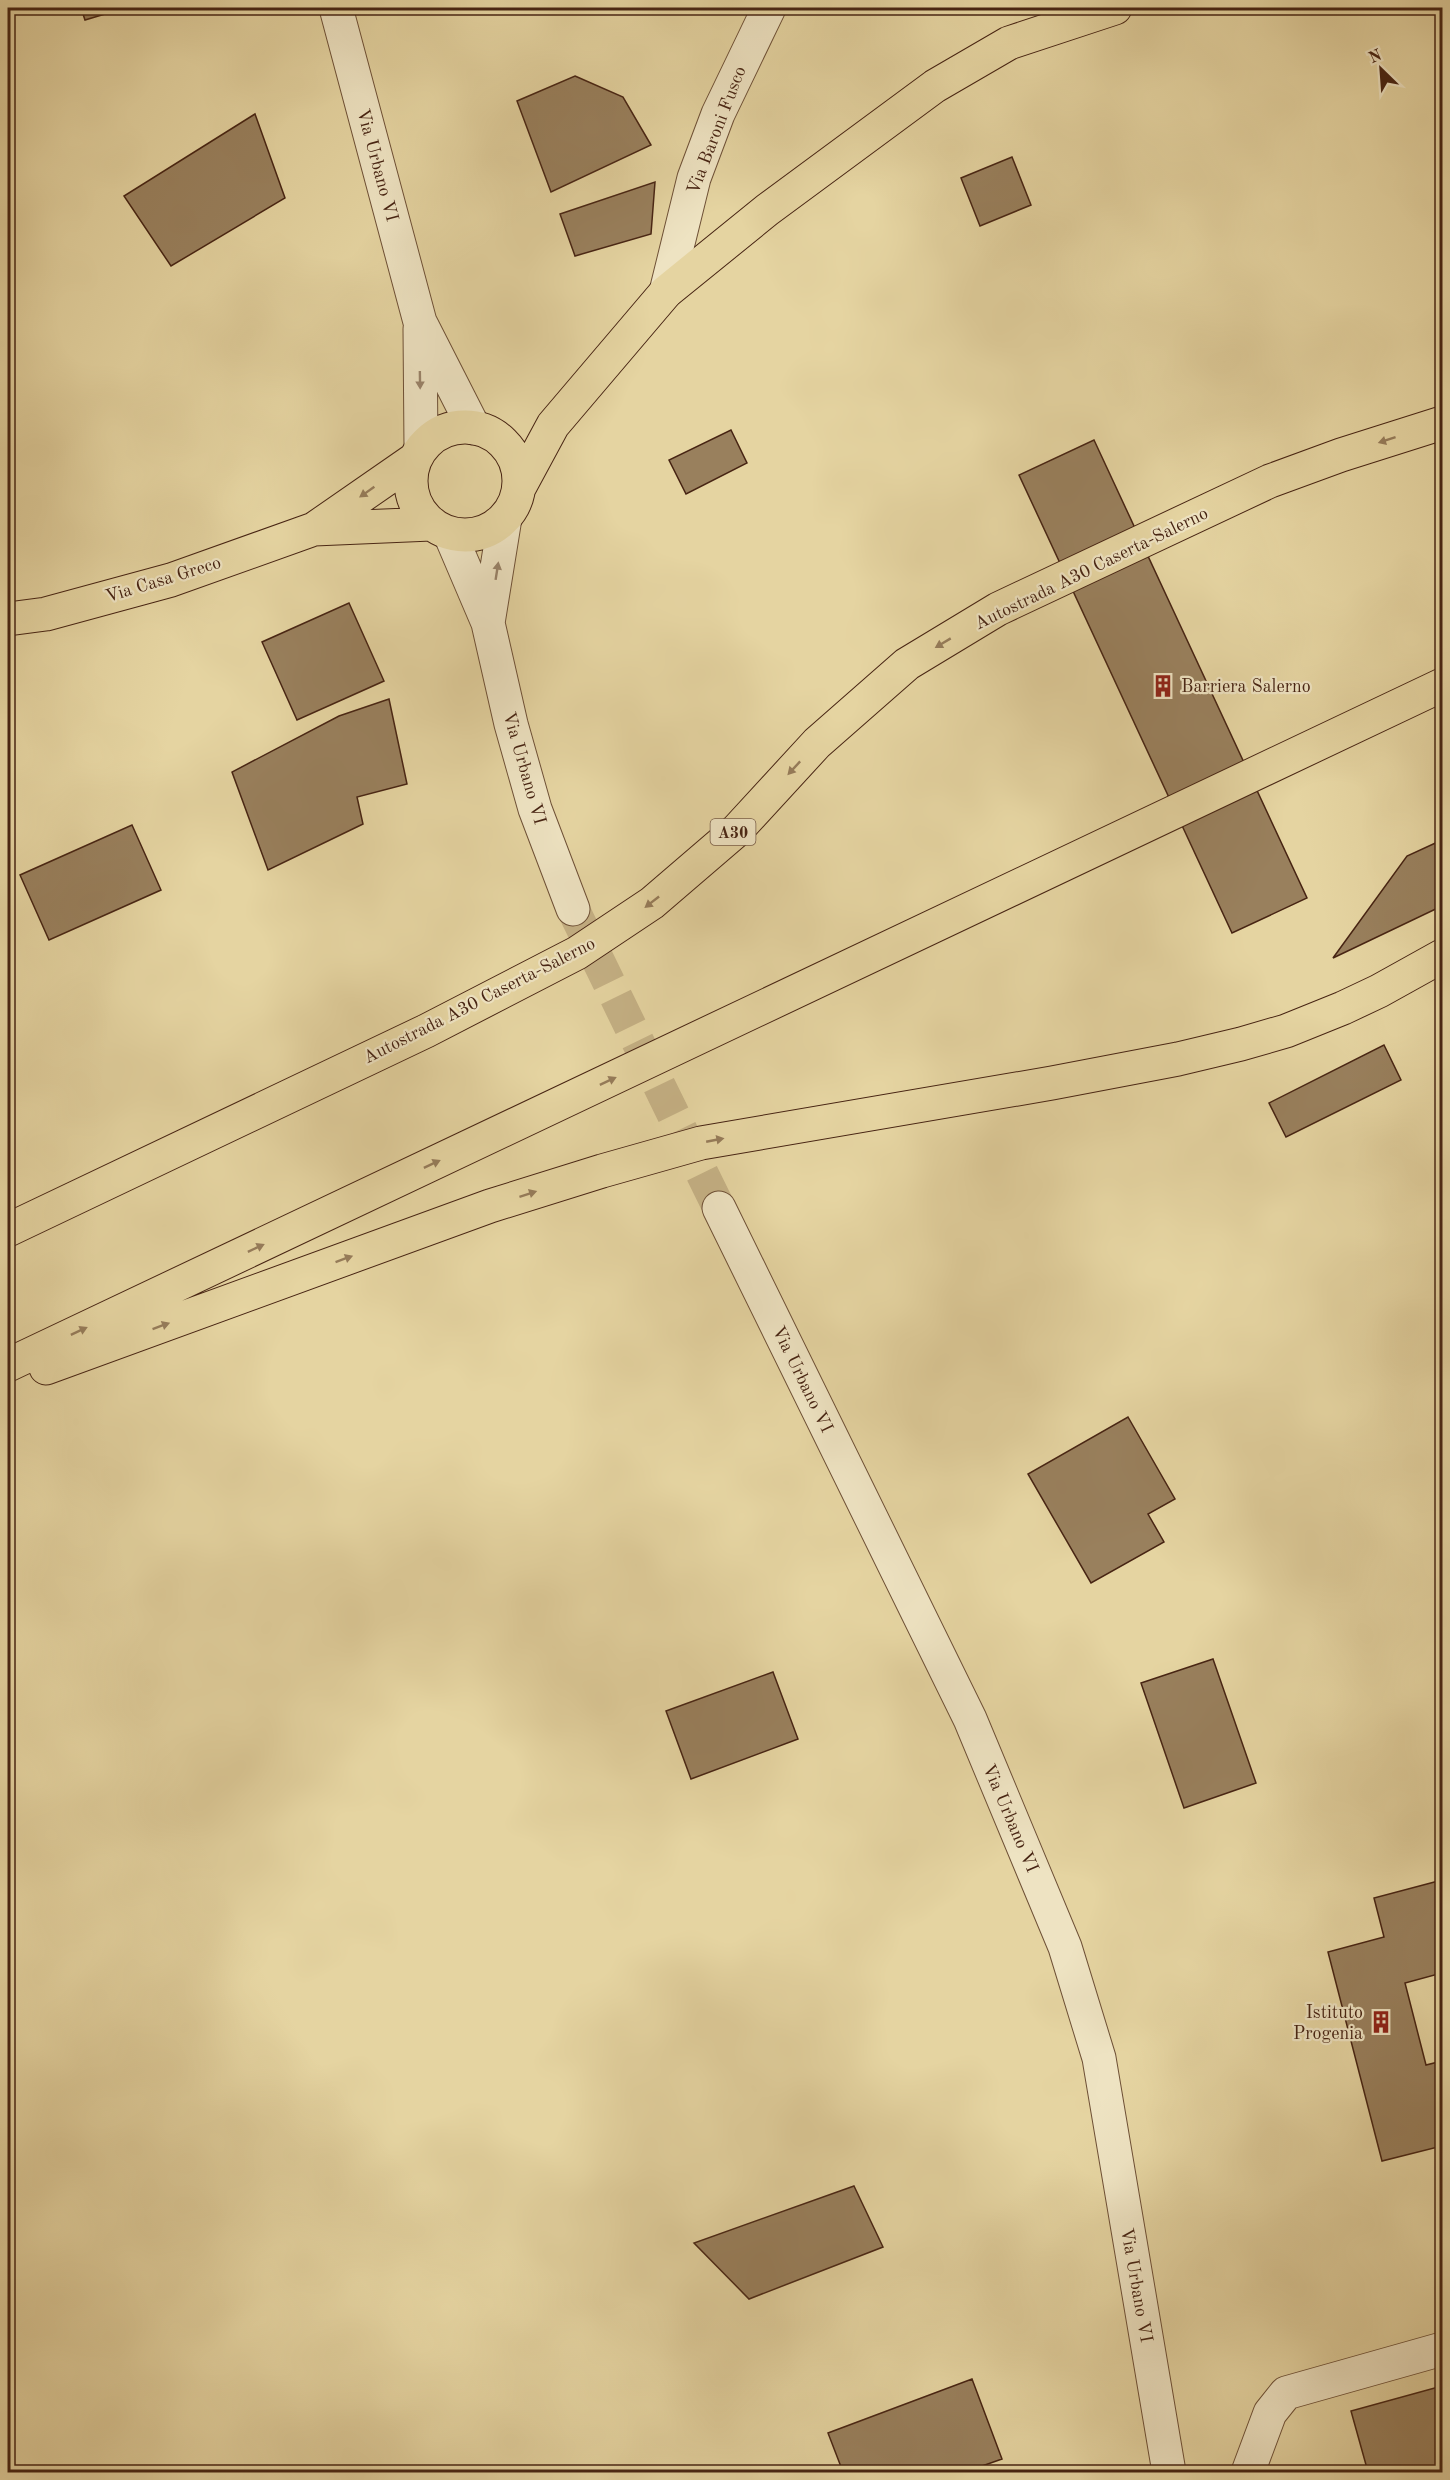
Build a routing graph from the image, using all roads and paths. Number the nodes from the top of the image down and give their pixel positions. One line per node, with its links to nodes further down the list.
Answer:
1 (336, 8): 5 (street, Via Urbano VI)
2 (769, 8): 4 (street, Via Baroni Fusco)
3 (1115, 8): 4 (main road)
4 (666, 292): 7 (main road)
5 (420, 322): 8 (street, Via Urbano VI); 9 (street, Via Urbano VI, one-way to 9)
6 (1443, 423): 20 (main road, Autostrada A30 Caserta-Salerno / A30, one-way to 20)
7 (553, 425): 8 (main road); 10 (main road)
8 (480, 430): 9 (main road); 10 (main road)
9 (418, 454): 12 (main road, one-way to 12); 13 (main road)
10 (519, 488): 11 (main road)
11 (505, 518): 13 (main road); 15 (street, one-way to 11)
12 (314, 529): 13 (main road); 14 (main road, Via Casa Greco)
13 (440, 529): 15 (street)
14 (8, 619)
15 (488, 623): 17 (street, Via Urbano VI)
16 (1443, 685): 21 (main road, one-way to 16)
17 (573, 909)
18 (1443, 956): 22 (main road, one-way to 18)
19 (719, 1208): 24 (street, Via Urbano VI)
20 (8, 1230)
21 (8, 1365)
22 (8, 1382)
23 (1443, 2349): 25 (street)
24 (1169, 2472)
25 (1248, 2472)

